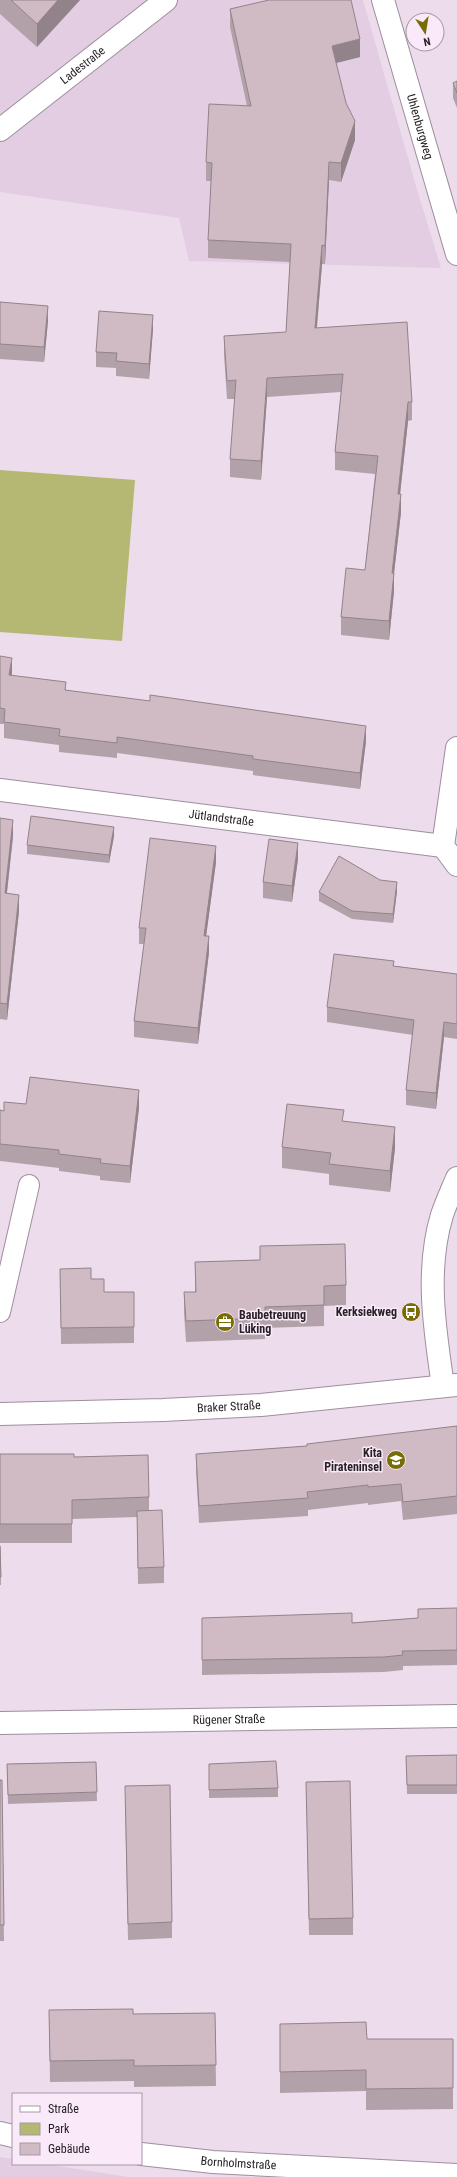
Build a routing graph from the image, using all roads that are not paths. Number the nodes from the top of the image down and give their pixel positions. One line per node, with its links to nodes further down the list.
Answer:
1 (166, 0): 3 (street, Ladestraße)
2 (383, 0): 4 (street, Uhlenburgweg)
3 (0, 130)
4 (457, 254)
5 (457, 748): 7 (street)
6 (0, 790): 7 (street, Jütlandstraße)
7 (443, 846): 8 (street)
8 (457, 865)
9 (457, 1178): 12 (street)
10 (29, 1185): 11 (lane)
11 (0, 1312)
12 (450, 1386): 13 (street, Braker Straße)
13 (0, 1414)
14 (457, 1716): 15 (street, Rügener Straße)
15 (0, 1723)
16 (0, 2134): 17 (street)
17 (12, 2136)
18 (142, 2154): 19 (street, Bornholmstraße)
19 (457, 2175)

